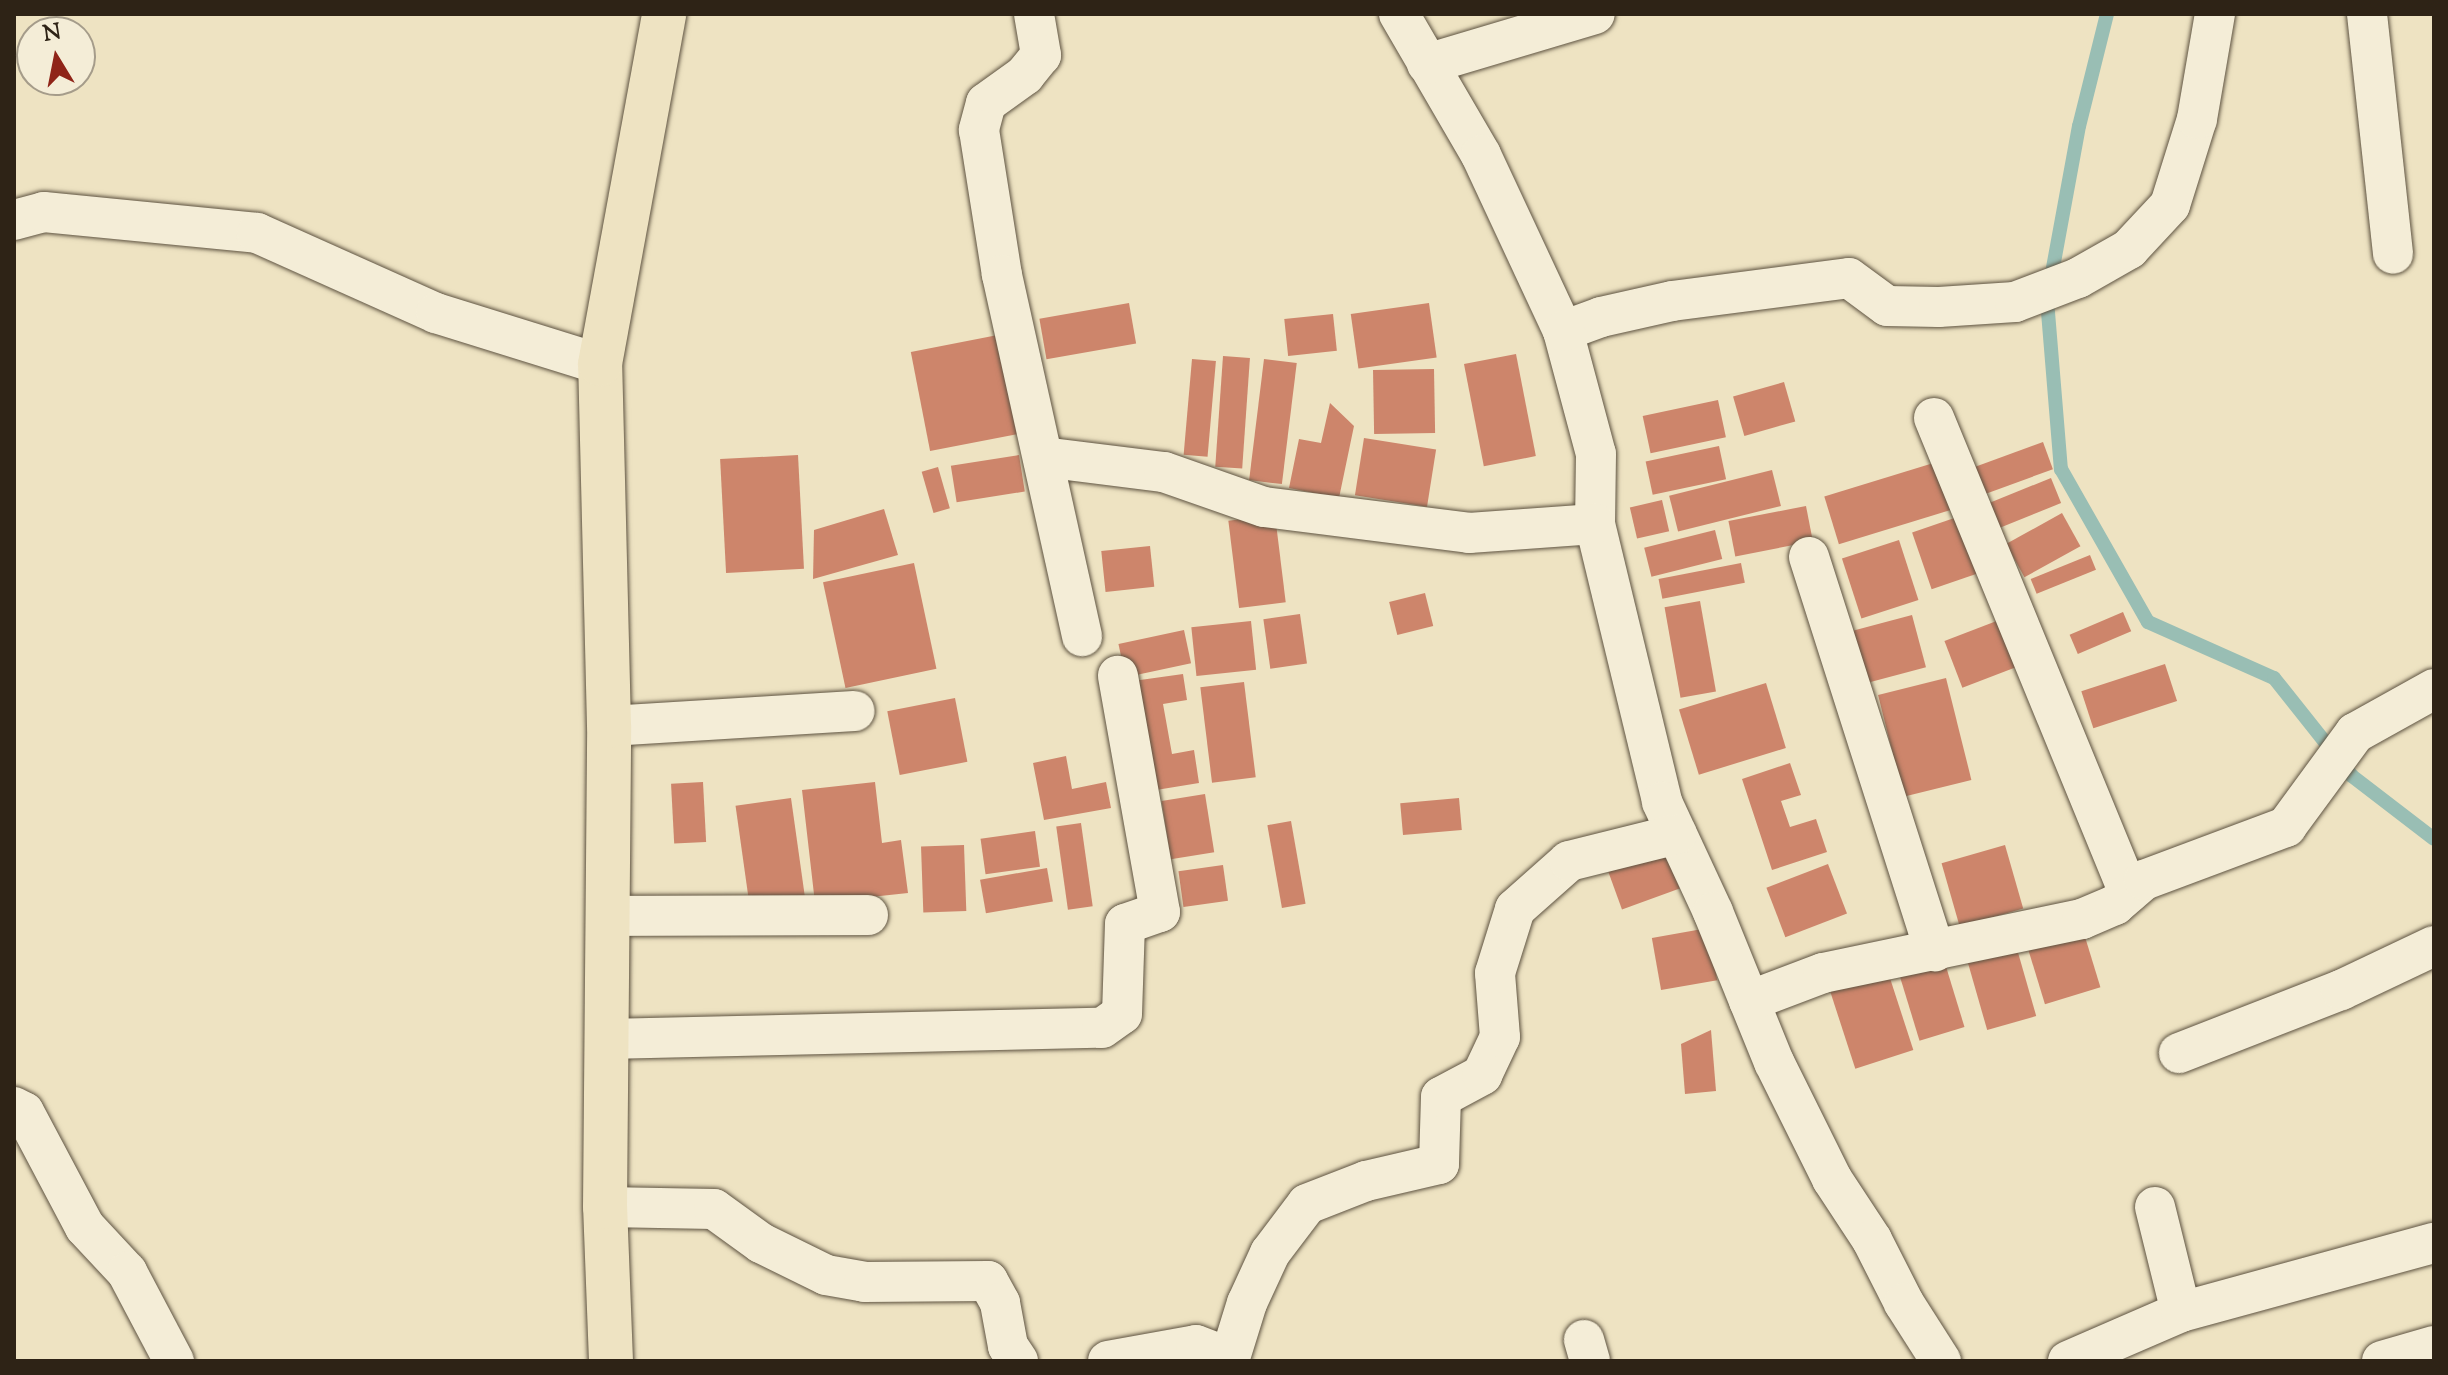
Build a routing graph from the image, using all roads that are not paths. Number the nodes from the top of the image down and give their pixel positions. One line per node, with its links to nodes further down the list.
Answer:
1 (664, 14): 11 (main road)
2 (1034, 14): 13 (street)
3 (1399, 14): 7 (street)
4 (1595, 14): 7 (street)
5 (2215, 14): 10 (street)
6 (2367, 14): 9 (street)
7 (1427, 64): 10 (street)
8 (14, 220): 11 (street)
9 (2393, 254)
10 (1563, 331): 14 (street)
11 (600, 364): 20 (main road)
12 (1934, 418): 22 (street)
13 (1043, 457): 14 (street); 16 (street)
14 (1595, 524): 21 (street)
15 (1809, 557): 26 (street)
16 (1082, 636)
17 (1118, 676): 28 (street)
18 (2434, 689): 22 (street)
19 (855, 711): 20 (street)
20 (609, 726): 24 (main road)
21 (1677, 834): 27 (street); 36 (street)
22 (2129, 893): 26 (street)
23 (868, 915): 24 (street)
24 (607, 916): 28 (main road)
25 (2434, 946): 29 (street)
26 (1935, 951): 27 (street)
27 (1749, 1001): 41 (street)
28 (606, 1039): 31 (main road)
29 (2179, 1053)
30 (14, 1107): 37 (street)
31 (605, 1207): 38 (main road); 39 (street)
32 (2155, 1207): 34 (street)
33 (2434, 1243): 34 (street)
34 (2181, 1312): 42 (street)
35 (2434, 1346): 43 (street)
36 (1229, 1359): 40 (street)
37 (174, 1361)
38 (611, 1361)
39 (1018, 1361)
40 (1108, 1361)
41 (1941, 1361)
42 (2068, 1361)
43 (2382, 1361)

